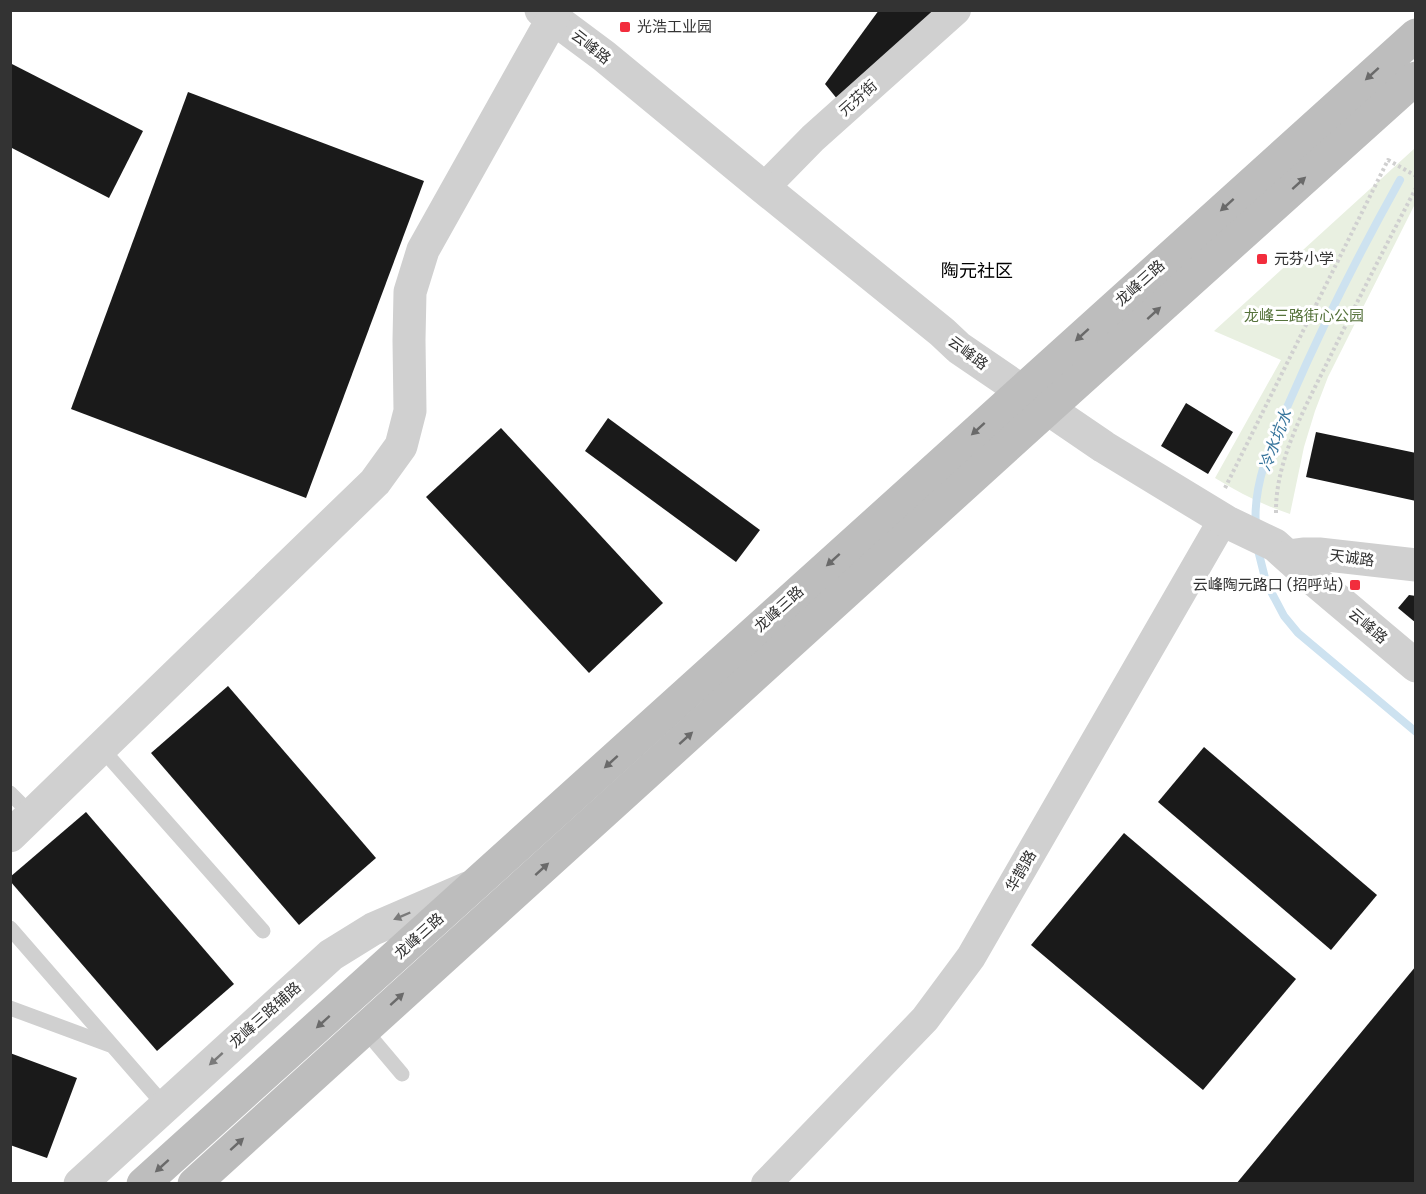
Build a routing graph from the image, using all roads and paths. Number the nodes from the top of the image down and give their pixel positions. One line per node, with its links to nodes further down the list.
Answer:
1 (956, 10): 6 (street, 元芬街)
2 (547, 14): 6 (street, 云峰路); 16 (street)
3 (1416, 35): 8 (main road, 龙峰三路, one-way to 8)
4 (1416, 78): 9 (main road, one-way to 4)
5 (1416, 176): 10 (path)
6 (764, 188): 8 (street, 云峰路)
7 (1416, 188): 11 (path)
8 (1021, 390): 9 (street, 云峰路); 13 (main road, 龙峰三路, one-way to 13)
9 (1048, 409): 10 (street, 云峰路); 15 (main road)
10 (1229, 515): 11 (street, 云峰路); 29 (street, 华鹊路)
11 (1280, 540): 12 (street, 天诚路); 14 (street, 云峰路)
12 (1416, 565)
13 (740, 645): 15 (street); 18 (main road, 龙峰三路, one-way to 18)
14 (1416, 666)
15 (762, 669): 22 (main road, one-way to 15)
16 (101, 748): 17 (street); 20 (lane)
17 (18, 815)
18 (476, 885): 25 (street, 龙峰三路辅路, one-way to 25); 27 (main road, 龙峰三路, one-way to 27)
19 (10, 928): 23 (lane)
20 (263, 931)
21 (10, 1008): 23 (lane)
22 (364, 1029): 24 (lane); 28 (main road, one-way to 22)
23 (112, 1046): 25 (lane)
24 (402, 1074)
25 (165, 1106): 26 (street, 龙峰三路辅路)
26 (80, 1184)
27 (143, 1184)
28 (194, 1184)
29 (766, 1184)

